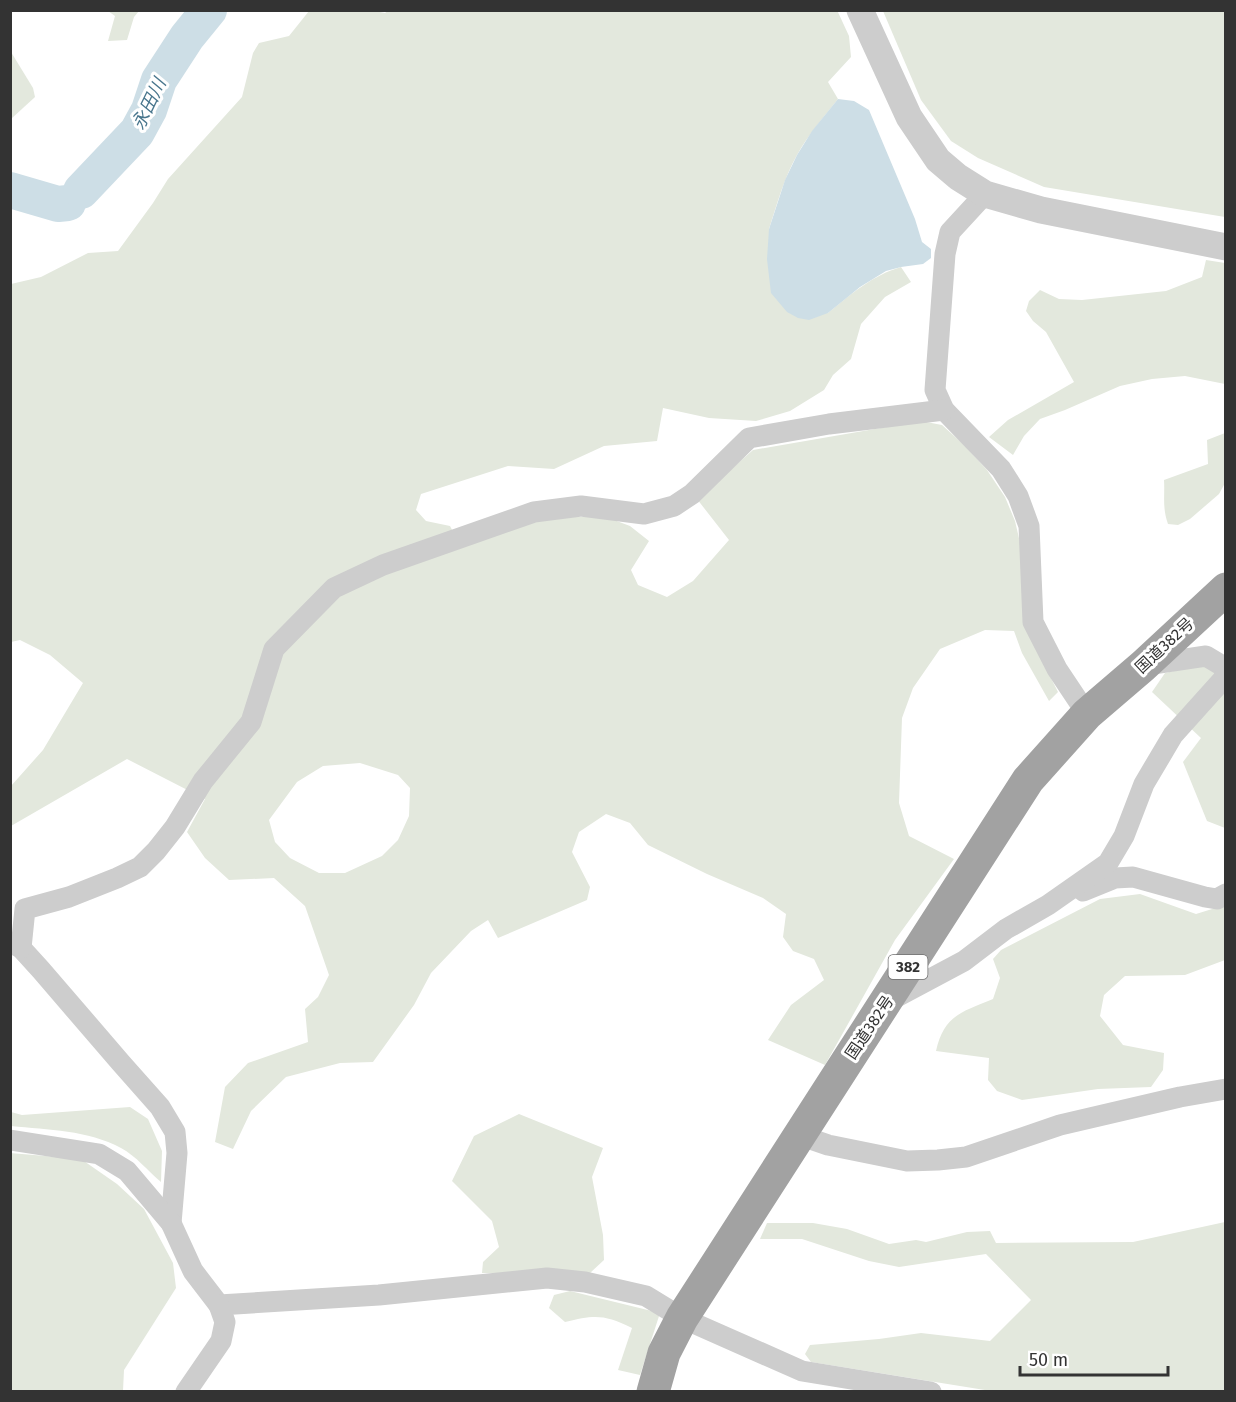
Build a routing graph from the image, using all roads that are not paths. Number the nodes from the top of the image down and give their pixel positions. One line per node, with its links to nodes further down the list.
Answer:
1 (860, 10): 2 (street)
2 (985, 194): 3 (street); 4 (street)
3 (1226, 247)
4 (944, 410): 8 (street); 11 (street)
5 (1226, 589): 6 (highway, 国道382号 / 382)
6 (1143, 666): 7 (street); 8 (highway, 国道382号 / 382)
7 (1226, 674): 10 (street)
8 (1087, 714): 12 (highway, 国道382号 / 382)
9 (1226, 894): 10 (street)
10 (1048, 905): 12 (street)
11 (16, 945): 16 (street)
12 (885, 1004): 14 (highway, 国道382号 / 382)
13 (1226, 1089): 14 (street)
14 (799, 1135): 18 (highway, 国道382号 / 382)
15 (10, 1140): 16 (street)
16 (171, 1223): 17 (street)
17 (219, 1305): 18 (street); 19 (street)
18 (682, 1318): 20 (highway, 国道382号 / 382); 21 (street)
19 (186, 1392)
20 (653, 1392)
21 (931, 1392)

